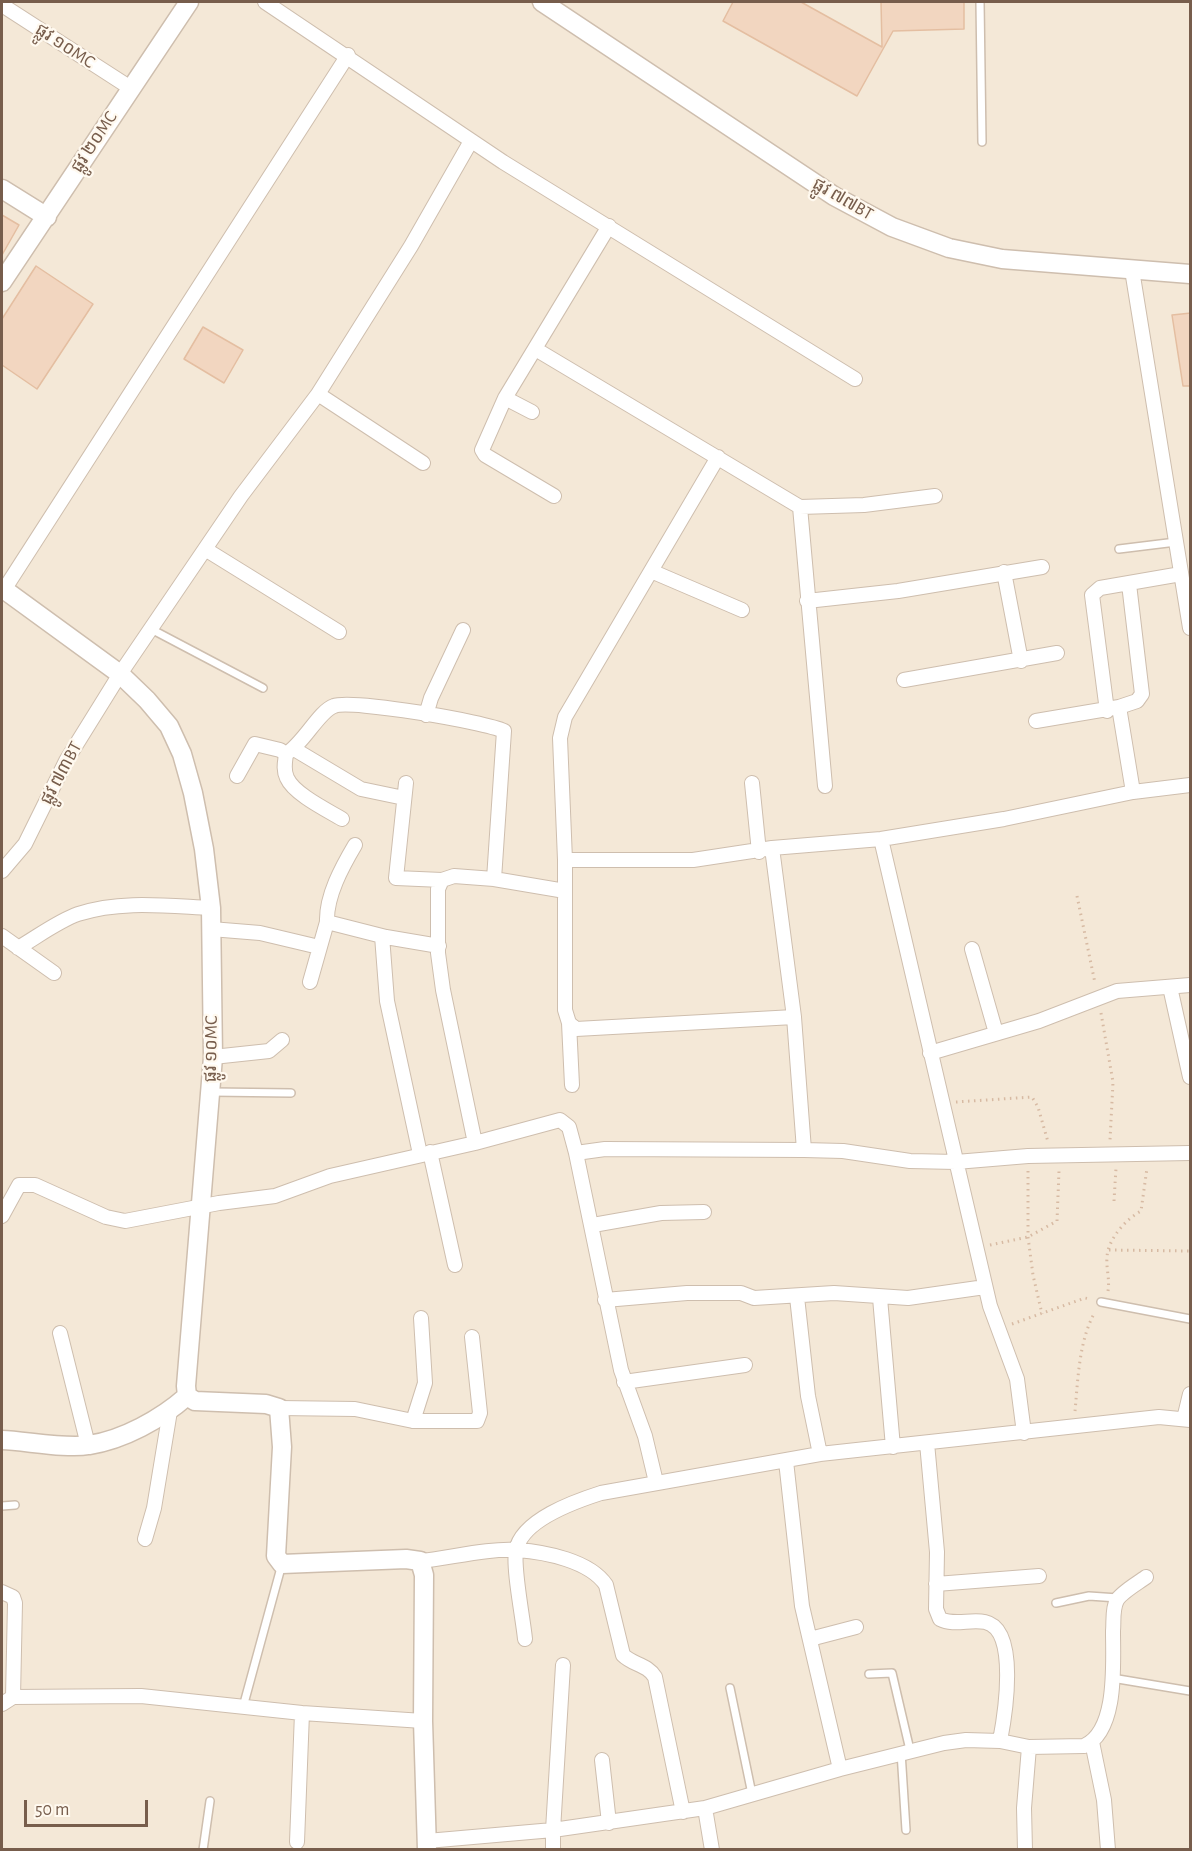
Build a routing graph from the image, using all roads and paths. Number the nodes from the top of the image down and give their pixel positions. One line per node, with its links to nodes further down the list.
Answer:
1 (189, 2): 7 (street, ផ្លូវ ២០MC)
2 (265, 2): 6 (street)
3 (542, 2): 13 (street, ផ្លូវ ៧៧BT)
4 (980, 2): 9 (lane)
5 (2, 5): 7 (street, ផ្លូវ ១០MC)
6 (348, 55): 8 (street); 34 (street)
7 (129, 87): 11 (street, ផ្លូវ ២០MC)
8 (471, 141): 12 (street); 18 (street, ផ្លូវ ៧៣BT)
9 (982, 142)
10 (2, 189): 11 (street)
11 (46, 217): 15 (street, ផ្លូវ ២០MC)
12 (609, 226): 16 (street); 17 (street)
13 (1132, 270): 14 (street, ផ្លូវ ៧៧BT); 26 (street)
14 (1191, 274)
15 (2, 282)
16 (537, 350): 19 (street); 21 (street)
17 (855, 379)
18 (318, 394): 22 (street); 27 (street, ផ្លូវ ៧៣BT)
19 (505, 398): 20 (street); 23 (street)
20 (532, 412)
21 (718, 457): 25 (street); 30 (street)
22 (423, 463)
23 (554, 496)
24 (934, 496): 25 (street)
25 (800, 507): 35 (street)
26 (1176, 542): 28 (lane); 32 (street)
27 (205, 549): 38 (street, ផ្លូវ ៧៣BT); 40 (street)
28 (1119, 549)
29 (1042, 567): 31 (street)
30 (651, 571): 36 (street); 61 (street)
31 (1004, 572): 35 (street); 42 (street)
32 (1181, 574): 33 (street); 37 (street)
33 (1129, 584): 46 (street); 46 (street)
34 (2, 591): 43 (street, ផ្លូវ ១០MC)
35 (807, 601): 53 (street)
36 (742, 610)
37 (1191, 628)
38 (151, 629): 43 (street, ផ្លូវ ៧៣BT); 45 (lane)
39 (463, 630): 47 (street)
40 (339, 632)
41 (1057, 653): 42 (street)
42 (1021, 661): 44 (street)
43 (120, 674): 62 (street, ផ្លូវ ៧៣BT); 67 (street, ផ្លូវ ១០MC)
44 (904, 680)
45 (263, 688)
46 (1113, 709): 48 (street); 55 (street)
47 (426, 715): 49 (street); 63 (street)
48 (1036, 721)
49 (290, 751): 50 (street); 56 (street); 57 (street)
50 (237, 776)
51 (406, 783): 56 (street)
52 (752, 783): 60 (street)
53 (825, 786)
54 (1191, 786): 55 (street)
55 (1133, 792): 58 (street)
56 (404, 798): 64 (street)
57 (342, 819)
58 (880, 839): 60 (street); 85 (street)
59 (355, 845): 68 (street)
60 (766, 850): 61 (street); 81 (street)
61 (565, 860): 65 (street)
62 (2, 871)
63 (494, 879): 64 (street); 65 (street)
64 (442, 880): 72 (street)
65 (565, 891): 82 (street)
66 (1077, 896): 80 (path)
67 (211, 908): 69 (street, ផ្លូវ ១០MC); 74 (street)
68 (327, 922): 71 (street); 73 (street)
69 (211, 928): 73 (street); 86 (street, ផ្លូវ ១០MC)
70 (2, 936): 74 (street)
71 (382, 936): 72 (street); 94 (street)
72 (439, 946): 92 (street)
73 (319, 947): 77 (street)
74 (18, 948): 76 (street)
75 (972, 949): 83 (street)
76 (54, 974)
77 (310, 982)
78 (1191, 985): 79 (street)
79 (1170, 987): 80 (street); 87 (street)
80 (1098, 998): 83 (street); 97 (path)
81 (794, 1017): 82 (street); 93 (street)
82 (569, 1023): 88 (street)
83 (996, 1034): 85 (street)
84 (282, 1040): 86 (street)
85 (930, 1053): 91 (street)
86 (213, 1057): 89 (street, ផ្លូវ ១០MC)
87 (1191, 1077)
88 (572, 1085)
89 (210, 1092): 90 (lane); 103 (street, ផ្លូវ ១០MC)
90 (291, 1093)
91 (942, 1103): 100 (path); 101 (street)
92 (475, 1143): 94 (street); 95 (street)
93 (804, 1149): 95 (street); 101 (street)
94 (425, 1153): 103 (street); 111 (street)
95 (576, 1153): 106 (street)
96 (1191, 1153): 98 (street)
97 (1113, 1154): 98 (street); 100 (street); 102 (path)
98 (1149, 1154): 109 (path)
99 (1028, 1156): 100 (street); 101 (street); 107 (path)
100 (1054, 1157): 107 (path)
101 (956, 1162): 108 (street)
102 (1114, 1201)
103 (202, 1208): 105 (street); 126 (street, ផ្លូវ ១០MC)
104 (704, 1212): 106 (street)
105 (2, 1216)
106 (593, 1225): 115 (street)
107 (1028, 1238): 108 (path); 117 (path)
108 (976, 1247): 112 (street)
109 (1109, 1250): 110 (path); 116 (path)
110 (1191, 1251)
111 (455, 1265)
112 (986, 1287): 114 (street); 120 (street)
113 (797, 1297): 114 (street); 115 (street); 137 (street)
114 (880, 1298): 136 (street)
115 (605, 1300): 124 (street)
116 (1101, 1302): 117 (path); 119 (lane); 131 (path)
117 (1042, 1314): 120 (path)
118 (421, 1318): 130 (street)
119 (1191, 1319)
120 (999, 1329): 132 (street)
121 (60, 1333): 135 (street)
122 (472, 1336): 130 (street)
123 (745, 1365): 124 (street)
124 (624, 1382): 139 (street)
125 (1191, 1394): 129 (street)
126 (187, 1396): 127 (street); 128 (street)
127 (279, 1408): 130 (street); 145 (street)
128 (170, 1411): 135 (street); 142 (street)
129 (1187, 1419): 131 (street)
130 (413, 1420)
131 (1074, 1428): 132 (street)
132 (1024, 1433): 134 (street)
133 (2, 1440): 135 (street)
134 (927, 1443): 136 (street); 148 (street)
135 (88, 1445)
136 (893, 1446): 137 (street)
137 (820, 1454): 138 (street)
138 (786, 1461): 139 (street); 154 (street)
139 (656, 1482): 143 (street)
140 (15, 1505): 141 (lane)
141 (2, 1506)
142 (145, 1539)
143 (516, 1550): 144 (street); 153 (street); 174 (street)
144 (420, 1561): 145 (street); 164 (street)
145 (282, 1564): 161 (lane)
146 (1039, 1576): 148 (street)
147 (1146, 1577): 150 (street)
148 (936, 1584): 165 (street)
149 (2, 1592): 160 (street)
150 (1118, 1598): 151 (lane); 157 (street)
151 (1056, 1603)
152 (856, 1627): 154 (street)
153 (525, 1639)
154 (810, 1639): 170 (street)
155 (563, 1665): 176 (street)
156 (869, 1674): 168 (lane)
157 (1112, 1678): 159 (lane); 166 (street)
158 (730, 1688): 171 (lane)
159 (1191, 1691)
160 (5, 1702): 161 (street); 163 (street)
161 (243, 1707): 162 (street)
162 (303, 1713): 164 (street); 178 (street)
163 (2, 1714)
164 (423, 1721): 179 (street)
165 (1000, 1741): 167 (street); 168 (street)
166 (1092, 1742): 167 (street); 184 (street)
167 (1029, 1747): 183 (street)
168 (906, 1751): 170 (street); 177 (lane)
169 (602, 1760): 175 (street)
170 (840, 1768): 171 (street)
171 (752, 1794): 173 (street)
172 (210, 1801): 180 (lane)
173 (705, 1808): 174 (street); 182 (street)
174 (683, 1812): 175 (street)
175 (609, 1823): 176 (street)
176 (553, 1830): 179 (street); 181 (street)
177 (906, 1830)
178 (297, 1842)
179 (427, 1845)
180 (203, 1850)
181 (553, 1850)
182 (712, 1850)
183 (1025, 1850)
184 (1108, 1850)

